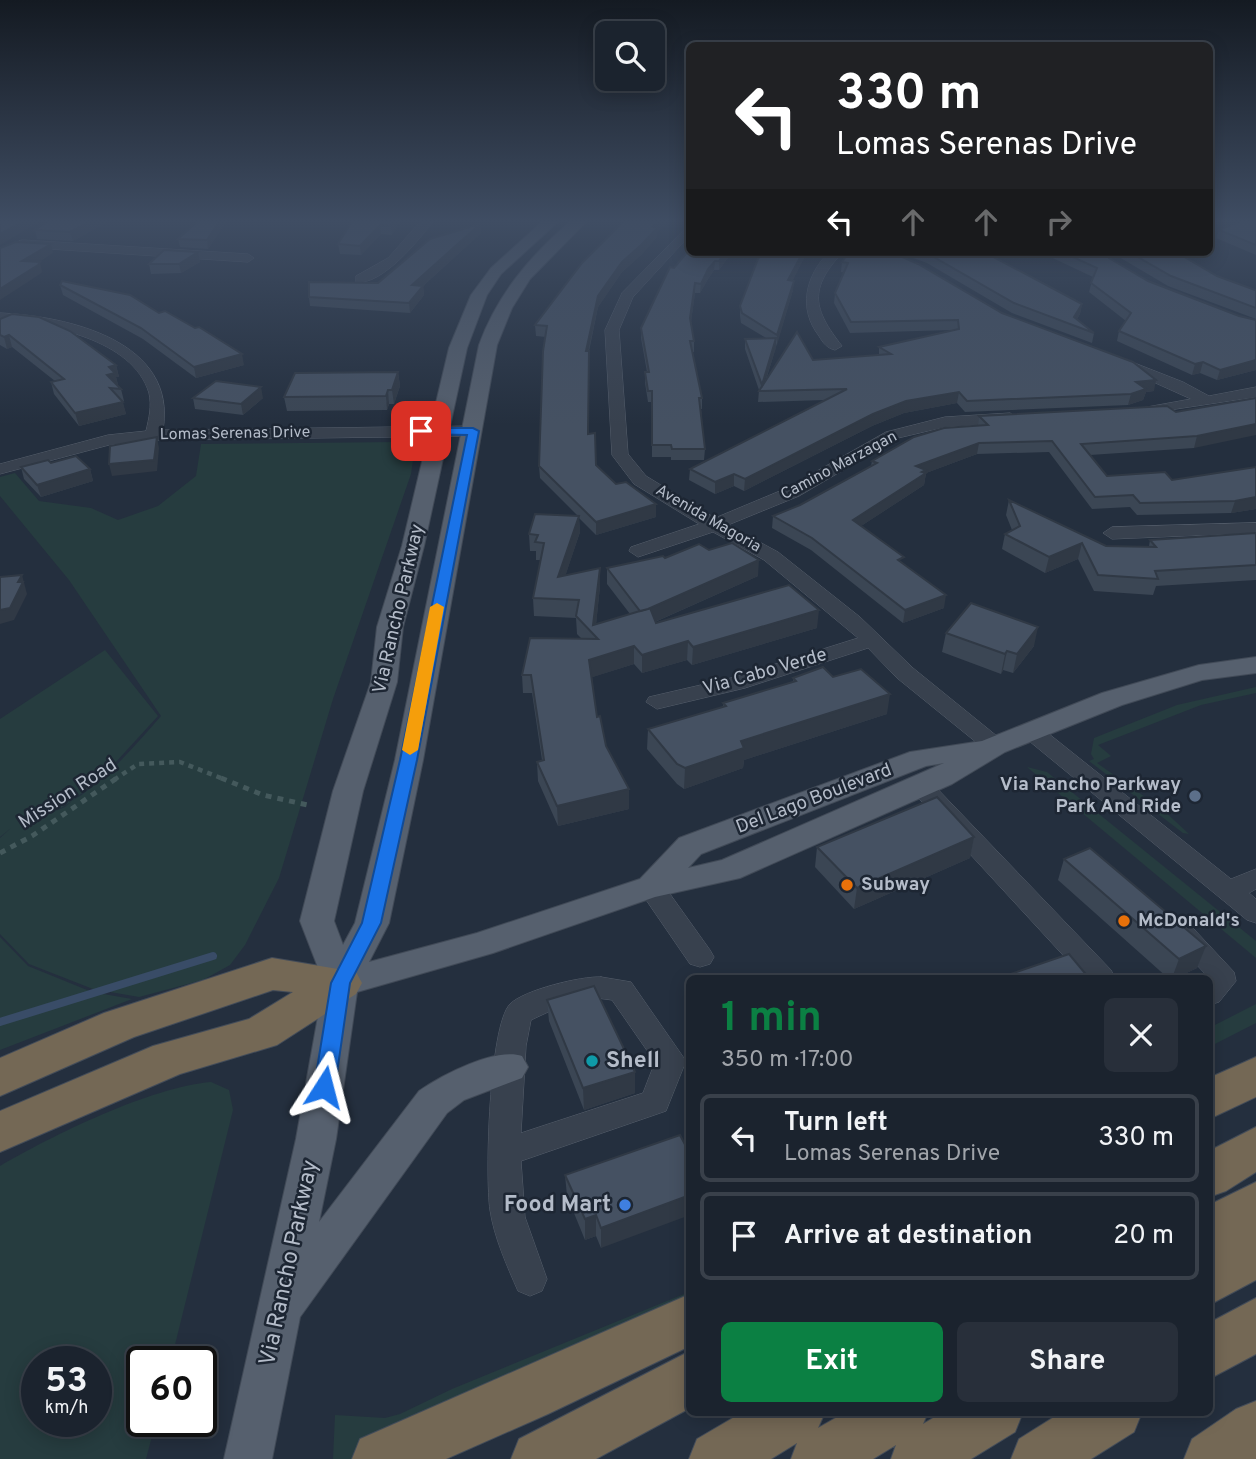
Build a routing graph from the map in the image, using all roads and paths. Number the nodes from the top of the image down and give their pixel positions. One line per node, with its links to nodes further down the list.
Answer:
1 (484, 288): 12 (main road, Via Rancho Parkway)
2 (515, 288): 13 (main road, Via Rancho Parkway)
3 (634, 288): 16 (street, Avenida Magoria)
4 (812, 288): 6 (street)
5 (0, 317): 14 (street)
6 (835, 346)
7 (1101, 355): 9 (street)
8 (1256, 392): 9 (street)
9 (1207, 401): 10 (street)
10 (1130, 413)
11 (1029, 418): 16 (street, Camino Marzagan)
12 (440, 431): 13 (street, Lomas Serenas Drive); 14 (street, Lomas Serenas Drive); 35 (main road, Via Rancho Parkway)
13 (473, 431): 35 (main road, Via Rancho Parkway)
14 (154, 435): 15 (street, Lomas Serenas Drive)
15 (0, 469)
16 (714, 525): 19 (street, Camino Marzagan); 20 (street, Avenida Magoria)
17 (1256, 528): 18 (street)
18 (1112, 533)
19 (638, 551)
20 (872, 640): 22 (street, Via Cabo Verde); 24 (street, Avenida Magoria)
21 (1256, 665): 23 (main road, Del Lago Boulevard)
22 (657, 702)
23 (1031, 732): 24 (main road, Del Lago Boulevard); 30 (street)
24 (995, 746): 25 (main road, Del Lago Boulevard); 29 (main road, Del Lago Boulevard)
25 (920, 785): 29 (main road, Del Lago Boulevard); 34 (street)
26 (312, 806): 27 (path, Mission Road)
27 (0, 853)
28 (1256, 878): 30 (street)
29 (651, 887): 33 (street); 35 (main road, Del Lago Boulevard)
30 (1229, 891): 31 (street)
31 (1256, 913)
32 (1165, 920): 36 (street)
33 (700, 957)
34 (1098, 975)
35 (341, 983): 39 (highway); 42 (highway); 51 (main road, Via Rancho Parkway)
36 (1213, 990)
37 (509, 1068): 44 (street); 44 (street); 51 (main road)
38 (1256, 1074): 40 (highway); 41 (highway)
39 (0, 1079)
40 (1213, 1090)
41 (1213, 1098)
42 (0, 1132)
43 (1256, 1147): 45 (highway)
44 (506, 1152): 49 (street)
45 (1213, 1173)
46 (1256, 1204): 47 (highway)
47 (1213, 1229)
48 (1256, 1252): 50 (highway)
49 (530, 1279)
50 (1213, 1279)
51 (279, 1309): 61 (main road, Via Rancho Parkway)
52 (686, 1322): 62 (highway)
53 (1256, 1324): 54 (highway)
54 (1213, 1351)
55 (686, 1380): 63 (highway)
56 (790, 1416): 64 (highway)
57 (893, 1416): 65 (highway)
58 (989, 1416): 66 (highway)
59 (1108, 1416): 67 (highway)
60 (1256, 1429): 68 (highway)
61 (248, 1459)
62 (380, 1459)
63 (539, 1459)
64 (717, 1459)
65 (819, 1459)
66 (919, 1459)
67 (1039, 1459)
68 (1212, 1459)

